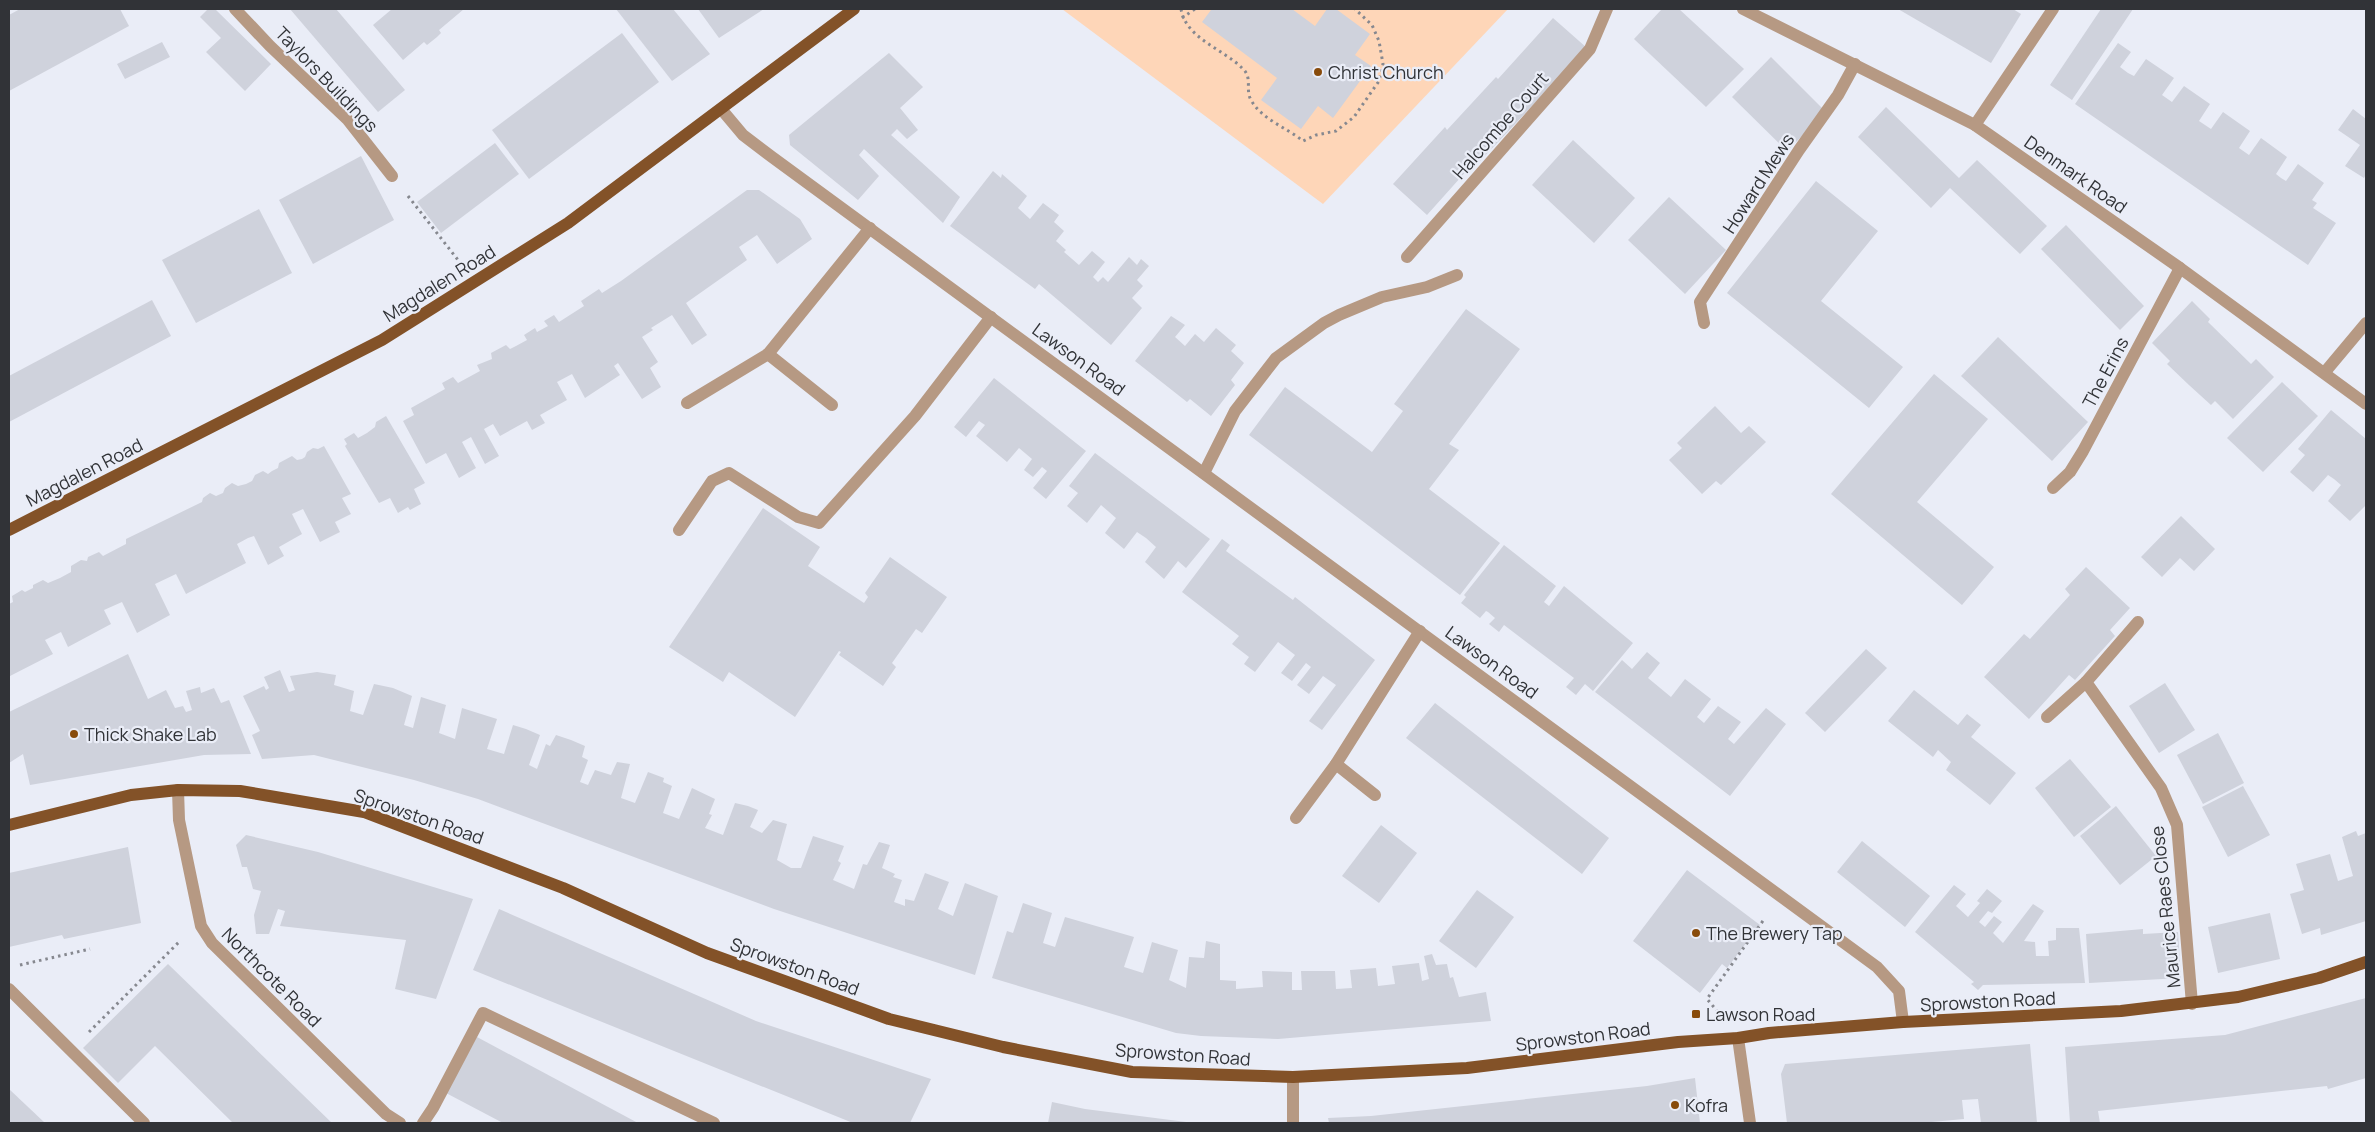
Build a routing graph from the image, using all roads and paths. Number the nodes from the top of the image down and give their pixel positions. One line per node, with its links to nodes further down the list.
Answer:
1 (235, 9): 13 (street, Taylors Buildings)
2 (854, 9): 11 (main road, Magdalen Road)
3 (1180, 9): 9 (path)
4 (1195, 9): 9 (path)
5 (1355, 9): 9 (path)
6 (1607, 9): 15 (street, Halcombe Court)
7 (1743, 9): 10 (street, Denmark Road)
8 (2052, 9): 12 (street)
9 (1182, 18)
10 (1855, 64): 12 (street, Denmark Road); 20 (street, Howard Mews)
11 (722, 110): 14 (street, Lawson Road); 18 (main road, Magdalen Road)
12 (1975, 125): 16 (street, Denmark Road)
13 (392, 176): 18 (path)
14 (870, 228): 19 (street, Lawson Road); 22 (street)
15 (1407, 257)
16 (2180, 268): 23 (street, Denmark Road); 28 (street, The Erins)
17 (1457, 275): 27 (street)
18 (474, 281): 29 (main road, Magdalen Road)
19 (991, 317): 27 (street, Lawson Road); 30 (street)
20 (1704, 323)
21 (2366, 323): 23 (street)
22 (768, 354): 24 (street); 26 (street)
23 (2325, 372): 25 (street, Denmark Road)
24 (687, 403)
25 (2366, 404)
26 (832, 405)
27 (1204, 473): 32 (street, Lawson Road)
28 (2054, 488)
29 (9, 530)
30 (679, 530)
31 (2138, 622): 33 (street)
32 (1420, 631): 35 (street, Lawson Road); 47 (street, Lawson Road)
33 (2086, 682): 34 (street); 46 (street, Maurice Raes Close)
34 (2047, 717)
35 (1336, 764): 37 (street); 38 (street, Lawson Road)
36 (178, 790): 39 (main road, Sprowston Road); 40 (street, Northcote Road); 50 (main road, Sprowston Road)
37 (1375, 795)
38 (1296, 818)
39 (9, 825)
40 (201, 926): 49 (path); 52 (street, Northcote Road)
41 (1755, 933): 48 (path)
42 (90, 949): 44 (path)
43 (2366, 962): 46 (main road, Sprowston Road)
44 (18, 965)
45 (9, 989): 49 (street)
46 (2192, 1004): 47 (main road, Sprowston Road)
47 (1903, 1022): 48 (main road, Sprowston Road)
48 (1738, 1038): 50 (main road, Sprowston Road); 56 (street)
49 (71, 1050): 51 (street)
50 (1294, 1076): 55 (street)
51 (144, 1123)
52 (400, 1123)
53 (424, 1123): 54 (street)
54 (714, 1123)
55 (1293, 1123)
56 (1750, 1123)

